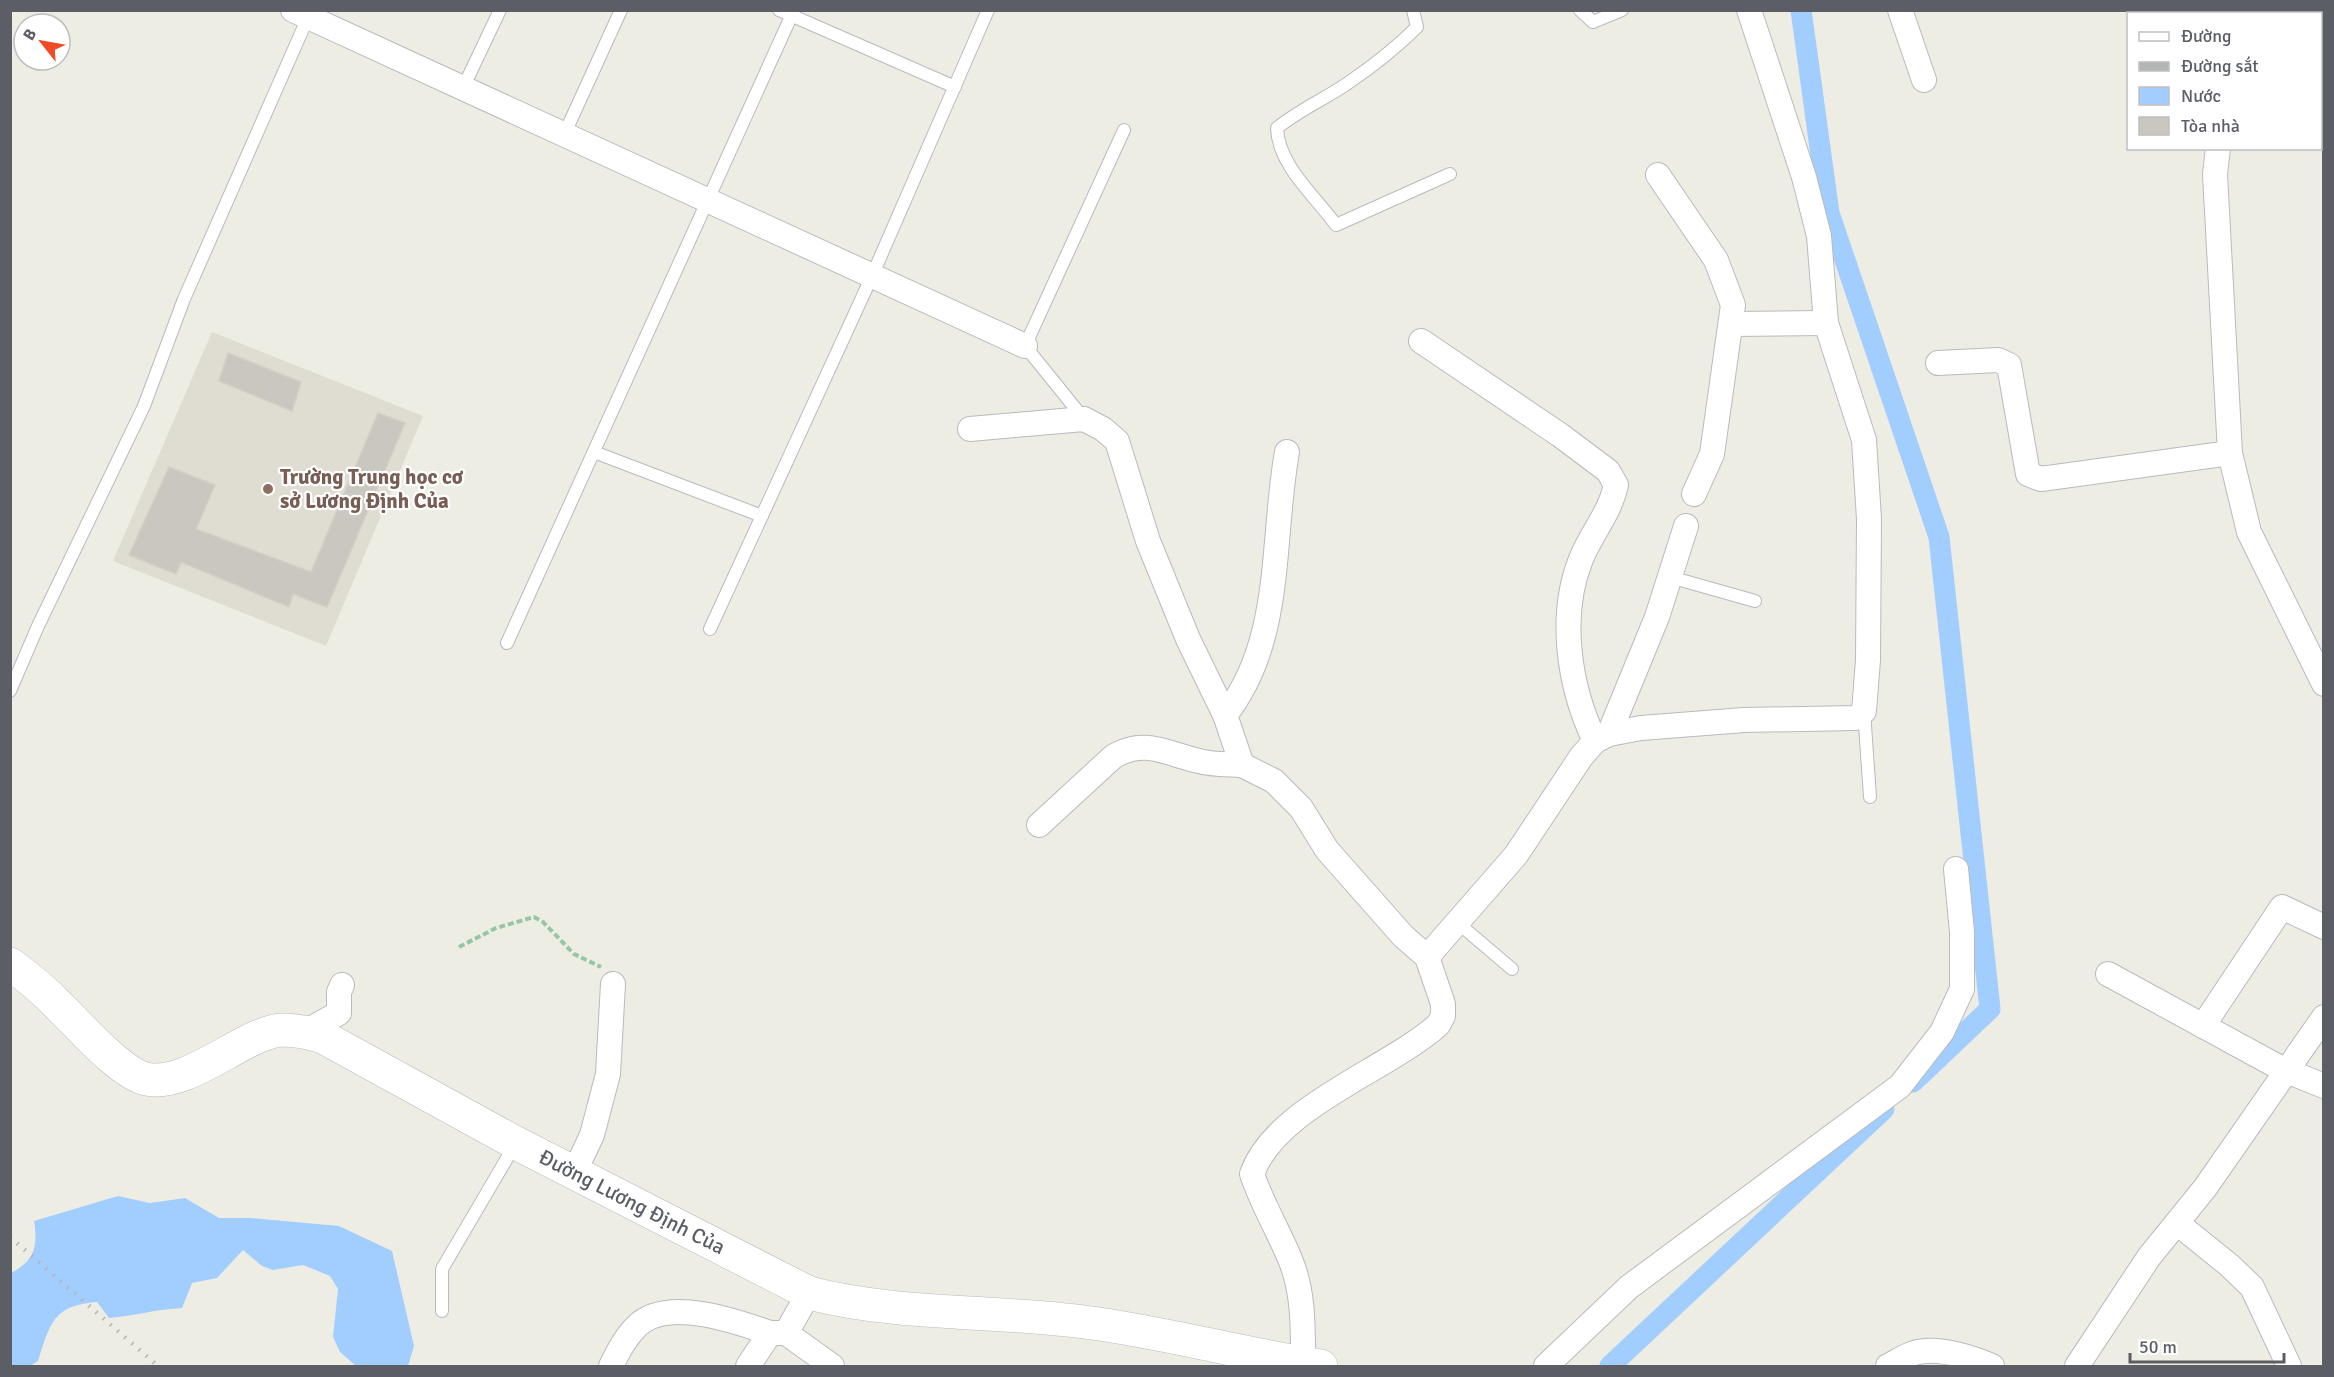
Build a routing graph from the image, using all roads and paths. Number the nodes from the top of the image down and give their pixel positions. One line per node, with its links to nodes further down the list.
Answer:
1 (500, 10): 14 (lane)
2 (621, 10): 16 (lane)
3 (779, 10): 11 (lane)
4 (988, 10): 13 (lane)
5 (1413, 10): 18 (lane)
6 (1580, 10): 7 (lane)
7 (1622, 10)
8 (1749, 10): 23 (street)
9 (1900, 10): 12 (street)
10 (304, 13): 14 (street); 40 (lane)
11 (792, 13): 13 (lane); 20 (lane)
12 (1924, 80)
13 (955, 87): 21 (lane)
14 (463, 88): 16 (street)
15 (1124, 130): 25 (lane)
16 (564, 135): 20 (street)
17 (2218, 150): 31 (street)
18 (1450, 174)
19 (1658, 175): 22 (street)
20 (708, 201): 21 (street); 29 (lane)
21 (872, 276): 25 (street); 33 (lane)
22 (1732, 324): 23 (street); 32 (street)
23 (1826, 324): 41 (street)
24 (1421, 341): 43 (street)
25 (1025, 346): 27 (lane)
26 (1938, 363): 31 (street)
27 (1084, 419): 28 (street); 42 (street)
28 (970, 429)
29 (594, 452): 33 (lane); 38 (lane)
30 (1287, 452): 42 (street)
31 (2230, 453): 39 (street)
32 (1694, 494)
33 (762, 516): 37 (lane)
34 (1686, 526): 35 (street)
35 (1670, 577): 36 (lane); 43 (street)
36 (1755, 602)
37 (710, 629)
38 (507, 643)
39 (2324, 684)
40 (10, 691)
41 (1864, 711): 43 (street); 45 (lane)
42 (1225, 715): 44 (street)
43 (1602, 738): 48 (street)
44 (1242, 765): 46 (street); 51 (street)
45 (1870, 797)
46 (1039, 825)
47 (1956, 868): 72 (street)
48 (1458, 923): 51 (street); 53 (lane)
49 (2324, 927): 58 (street)
50 (459, 947): 55 (path)
51 (1427, 957): 68 (street)
52 (10, 964): 59 (street, Đường Lương Định Của)
53 (1512, 969)
54 (2108, 974): 58 (street)
55 (613, 984): 63 (street)
56 (342, 986): 59 (street)
57 (2324, 1017): 60 (street)
58 (2203, 1026): 60 (street)
59 (306, 1032): 62 (street, Đường Lương Định Của)
60 (2284, 1070): 61 (street); 64 (street)
61 (2324, 1086)
62 (516, 1143): 63 (street, Đường Lương Định Của); 66 (lane)
63 (575, 1171): 65 (street, Đường Lương Định Của)
64 (2177, 1223): 75 (street); 76 (street)
65 (809, 1293): 67 (street); 68 (street, Đường Lương Định Của)
66 (442, 1311)
67 (778, 1333): 69 (street); 70 (street); 71 (street)
68 (1312, 1365)
69 (611, 1366)
70 (748, 1366)
71 (832, 1366)
72 (1546, 1366)
73 (1888, 1366): 74 (street)
74 (1992, 1366)
75 (2077, 1366)
76 (2289, 1366)

